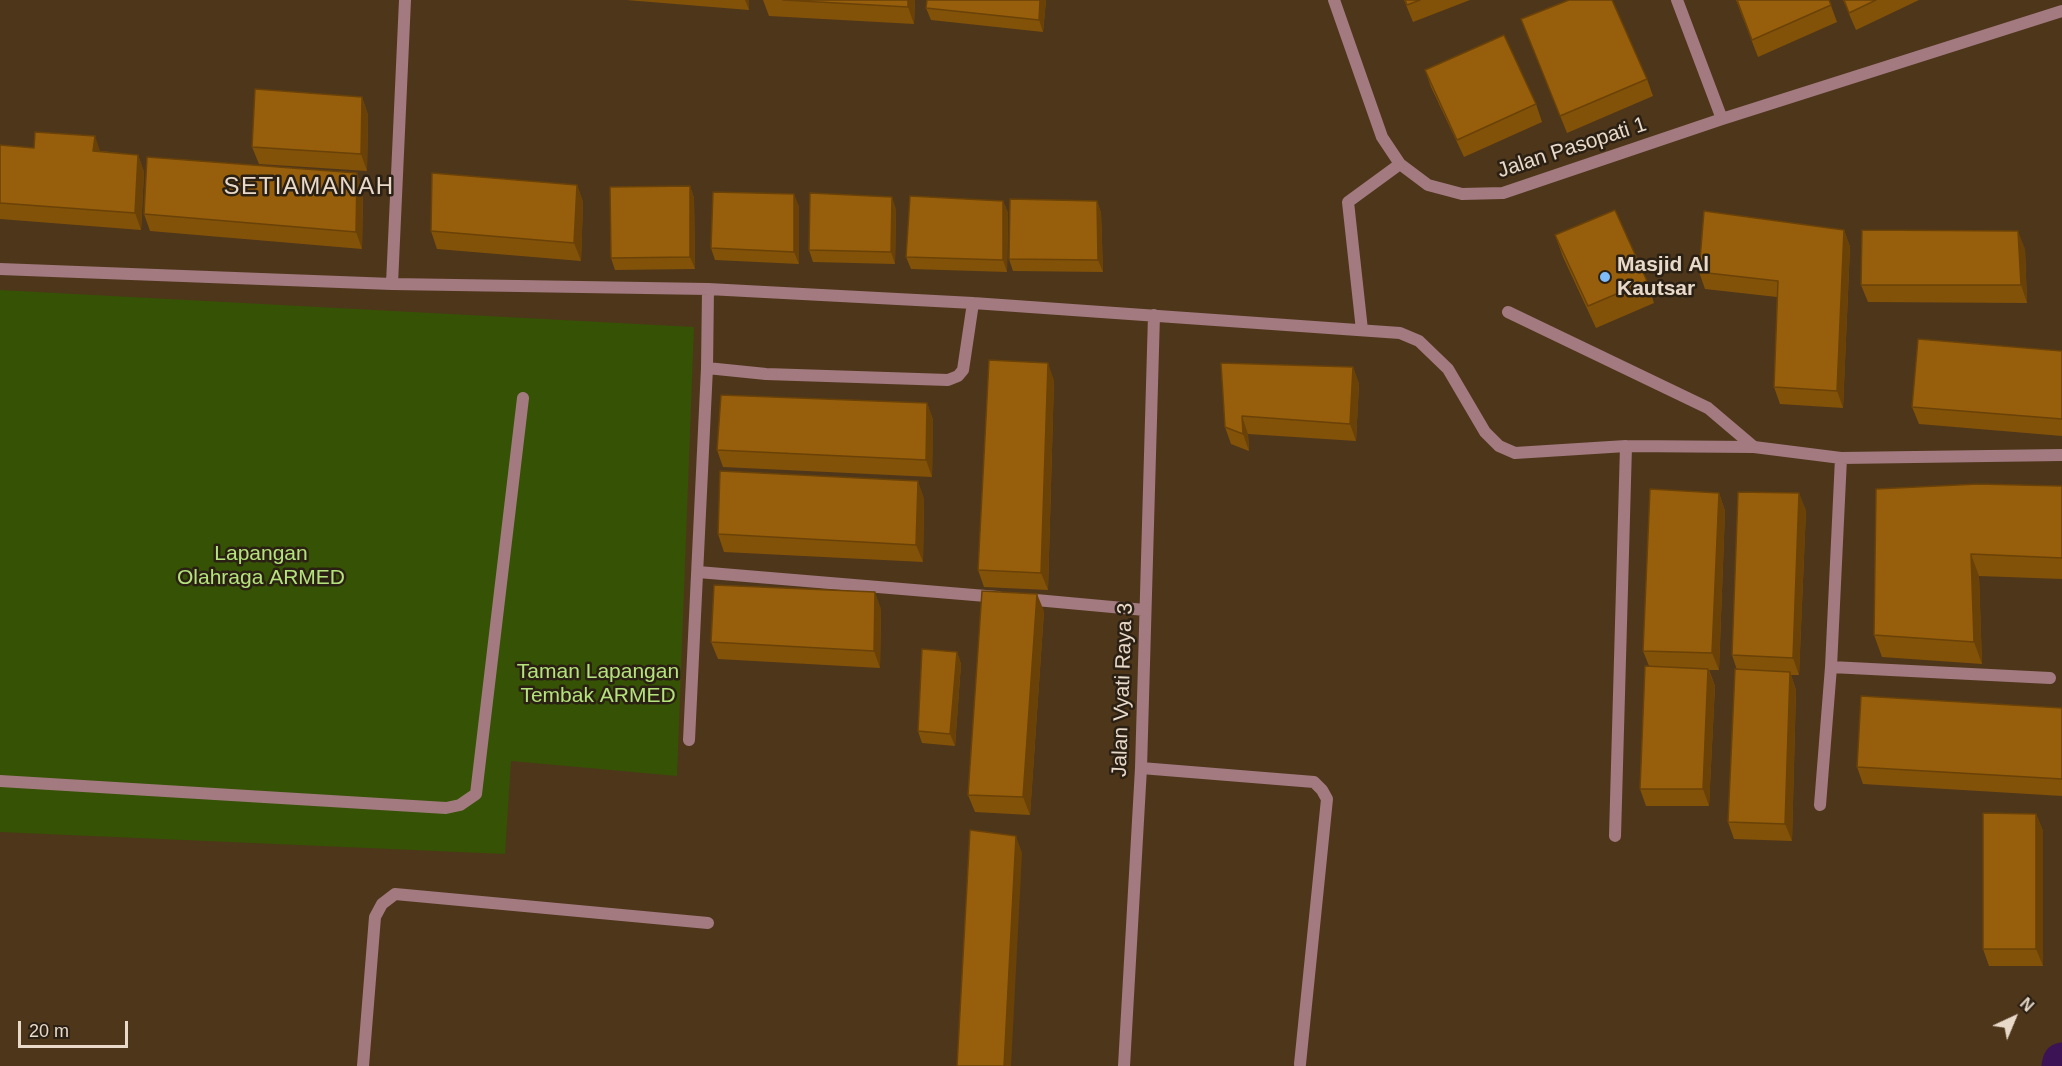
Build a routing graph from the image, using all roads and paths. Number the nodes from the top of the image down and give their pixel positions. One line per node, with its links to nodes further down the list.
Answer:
1 (405, 0): 8 (street)
2 (1334, 0): 6 (street, Jalan Pasopati 1)
3 (1677, 0): 5 (street)
4 (2062, 12): 5 (street, Jalan Pasopati 1)
5 (1722, 119): 6 (street, Jalan Pasopati 1)
6 (1400, 164): 13 (street)
7 (0, 269): 8 (street)
8 (392, 284): 9 (street)
9 (708, 289): 10 (street); 14 (street)
10 (973, 303): 12 (street); 14 (street)
11 (1508, 312): 17 (street)
12 (1154, 315): 13 (street); 21 (street, Jalan Vyati Raya 3)
13 (1362, 330): 16 (street)
14 (707, 368): 20 (street)
15 (523, 399): 26 (street)
16 (1626, 446): 17 (street); 28 (street)
17 (1754, 447): 19 (street)
18 (2062, 456): 19 (street)
19 (1841, 458): 22 (street)
20 (698, 572): 21 (street); 24 (street)
21 (1145, 610): 25 (street, Jalan Vyati Raya 3)
22 (1831, 668): 23 (street); 27 (street)
23 (2050, 678)
24 (689, 740)
25 (1141, 768): 30 (street); 32 (street, Jalan Vyati Raya 3)
26 (0, 781)
27 (1820, 805)
28 (1615, 836)
29 (708, 923): 31 (street)
30 (1300, 1064)
31 (363, 1066)
32 (1124, 1066)

